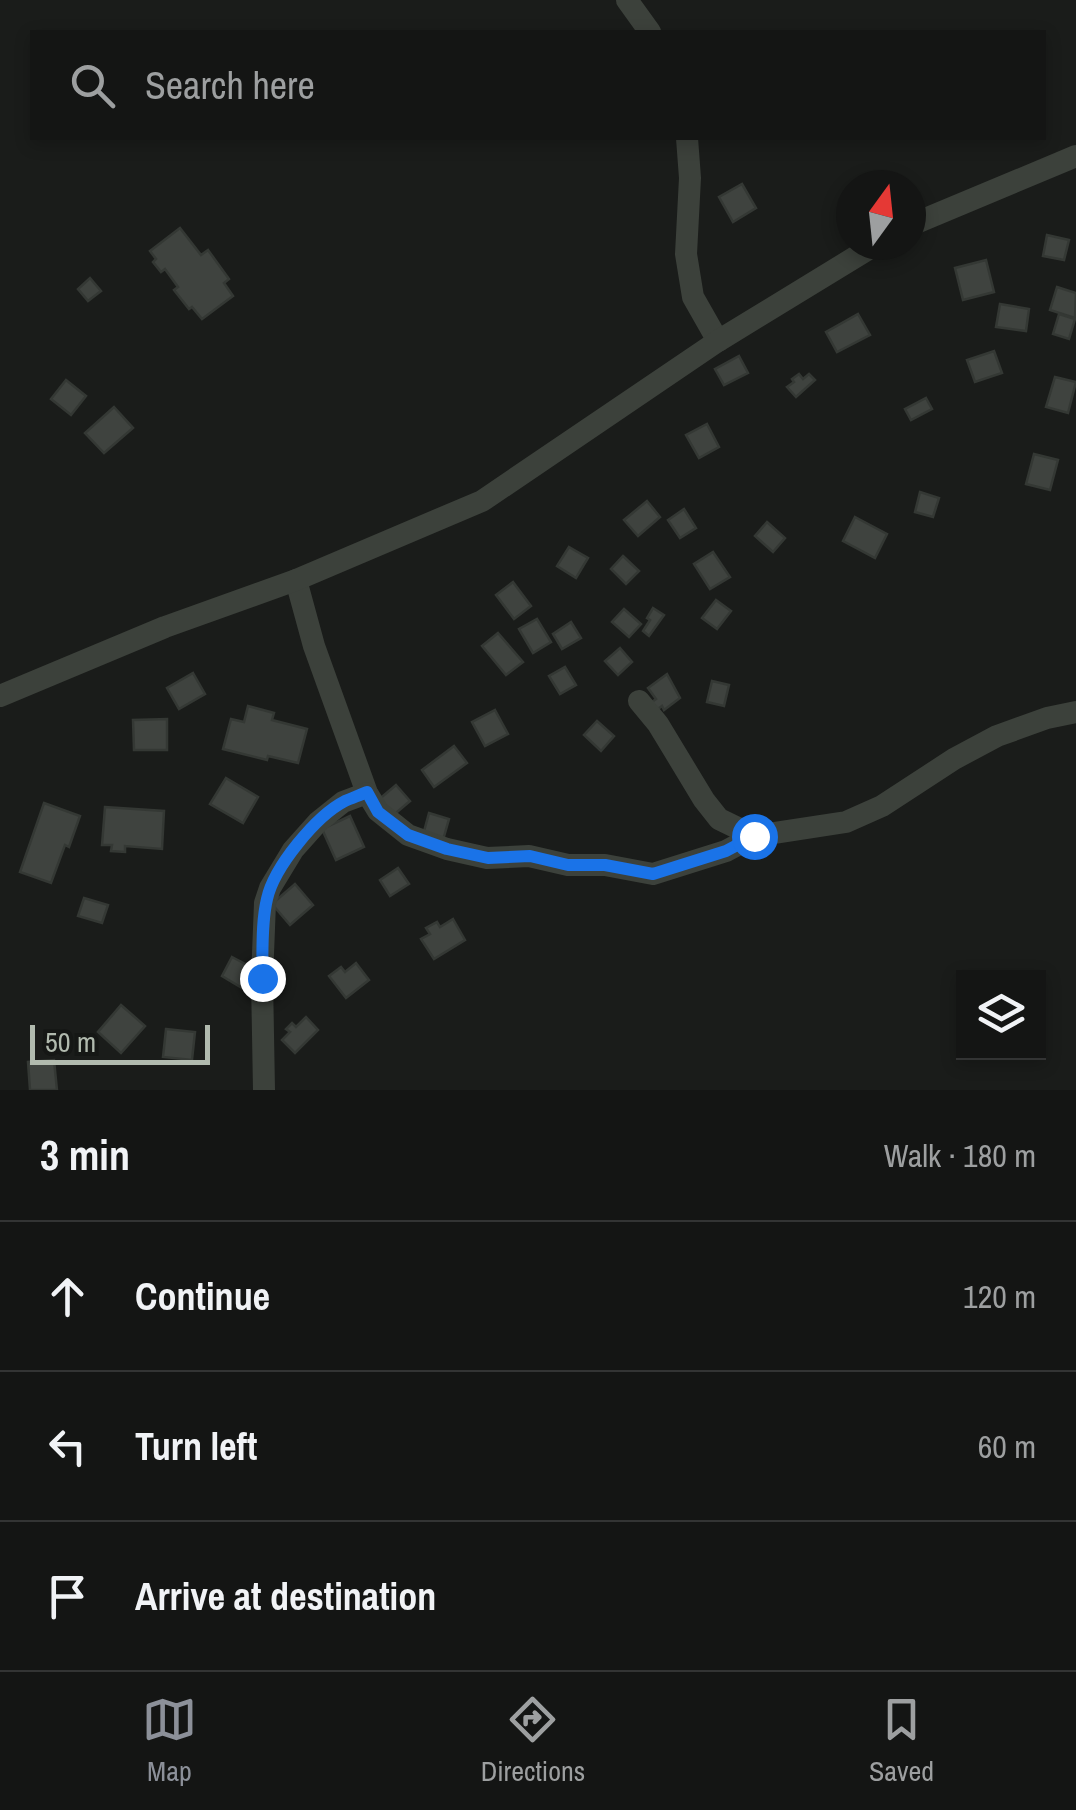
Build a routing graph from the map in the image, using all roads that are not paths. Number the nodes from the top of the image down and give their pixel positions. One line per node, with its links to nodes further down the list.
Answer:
1 (627, 0): 2 (street)
2 (649, 30)
3 (687, 140): 7 (street)
4 (1076, 156): 5 (street)
5 (926, 220)
6 (850, 260): 7 (street)
7 (718, 341): 8 (street)
8 (296, 580): 9 (street); 12 (street)
9 (3, 696)
10 (638, 701): 13 (street)
11 (1076, 712): 13 (street)
12 (367, 792): 13 (street); 14 (street)
13 (754, 836)
14 (264, 1090)

